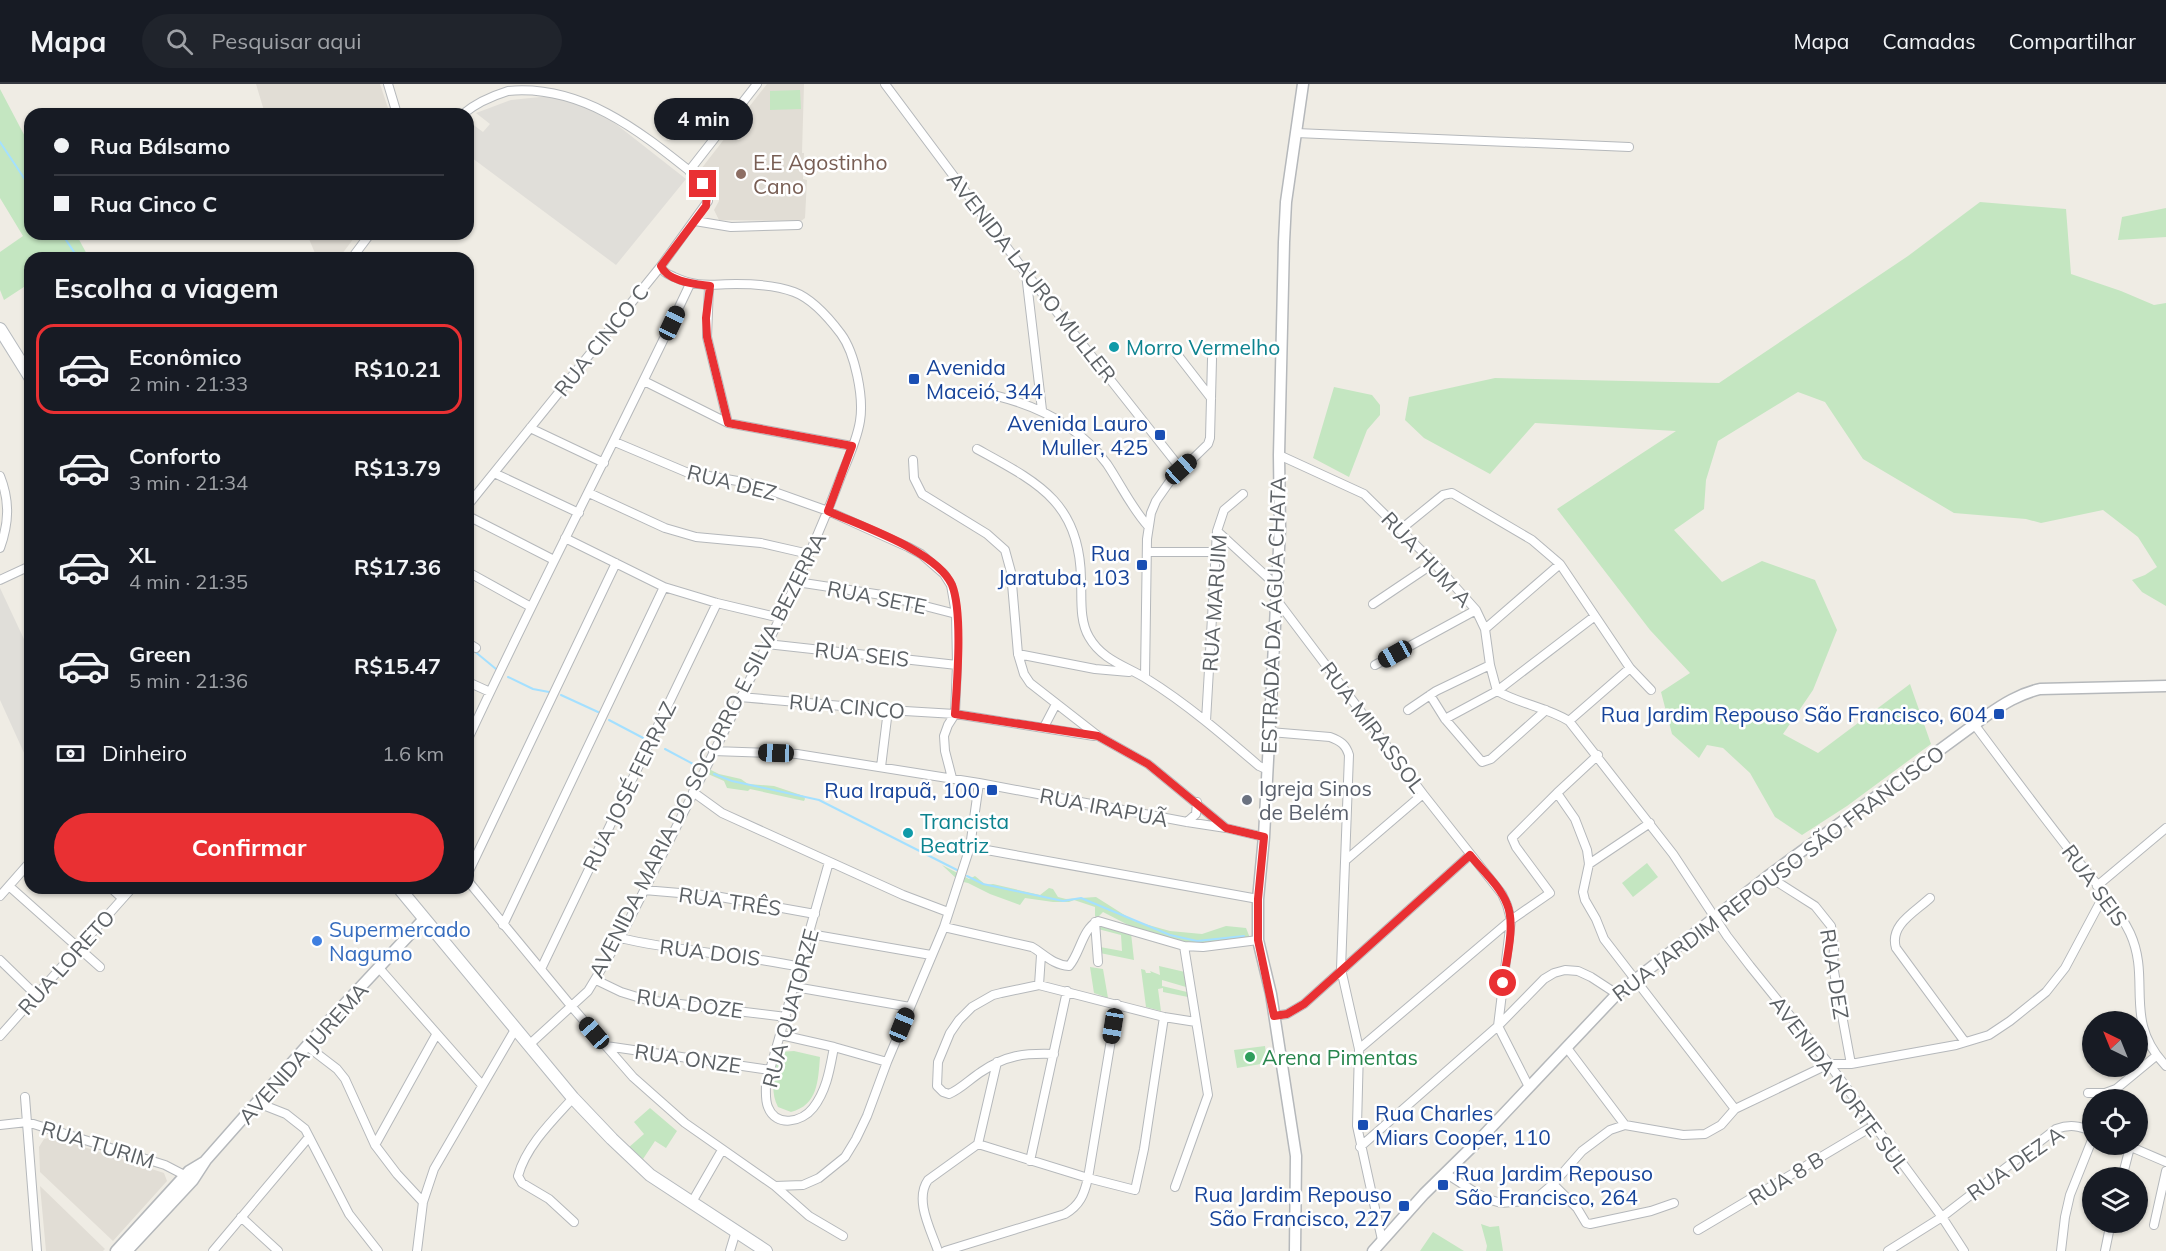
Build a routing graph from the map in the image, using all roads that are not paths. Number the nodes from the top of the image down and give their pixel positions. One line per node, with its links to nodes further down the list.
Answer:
1 (388, 84): 5 (street)
2 (757, 84): 9 (street)
3 (885, 84): 13 (street, AVENIDA LAURO MULLER)
4 (1303, 84): 7 (street, ESTRADA DA ÁGUA CHATA)
5 (395, 108)
6 (472, 108): 9 (street)
7 (1296, 133): 8 (street); 29 (street, ESTRADA DA ÁGUA CHATA)
8 (1629, 147)
9 (689, 171): 10 (street, RUA CINCO C)
10 (695, 221): 11 (street); 12 (street, RUA CINCO C)
11 (798, 225)
12 (661, 266): 14 (street); 25 (street, RUA CINCO C)
13 (1026, 273): 23 (street); 32 (street, AVENIDA LAURO MULLER)
14 (690, 284): 15 (street, AVENIDA MARIA DO SOCORRO E SILVA BEZERRA); 20 (street)
15 (710, 286): 24 (street); 27 (street, AVENIDA MARIA DO SOCORRO E SILVA BEZERRA)
16 (0, 329): 19 (main road)
17 (1173, 349): 22 (street)
18 (1212, 359): 22 (street)
19 (24, 367)
20 (644, 381): 24 (street); 26 (street)
21 (973, 391): 23 (street)
22 (1211, 398): 32 (street)
23 (1042, 411): 41 (street)
24 (728, 423): 27 (street)
25 (530, 428): 31 (street); 33 (street, RUA CINCO C)
26 (615, 442): 31 (street); 38 (street, RUA DEZ)
27 (852, 446): 38 (street, AVENIDA MARIA DO SOCORRO E SILVA BEZERRA)
28 (977, 449): 70 (street)
29 (1279, 455): 42 (street, RUA HUM A); 58 (street, ESTRADA DA ÁGUA CHATA)
30 (912, 460): 69 (street)
31 (604, 463): 35 (street)
32 (1181, 469): 41 (street)
33 (494, 473): 37 (street, RUA CINCO C); 39 (street)
34 (0, 476): 45 (street)
35 (589, 493): 39 (street); 48 (street)
36 (1243, 494): 43 (street, RUA MARUIM)
37 (474, 498)
38 (828, 511): 48 (street, AVENIDA MARIA DO SOCORRO E SILVA BEZERRA); 64 (street, RUA DEZ)
39 (579, 513): 44 (street)
40 (474, 519): 49 (street)
41 (1148, 526): 46 (street)
42 (1400, 530): 51 (street, RUA HUM A); 52 (street)
43 (1217, 531): 47 (street, RUA MARUIM); 58 (street)
44 (565, 538): 49 (street); 50 (street)
45 (0, 548)
46 (1147, 552): 47 (street); 77 (street)
47 (1215, 552): 92 (street, RUA MARUIM)
48 (810, 554): 56 (street, AVENIDA MARIA DO SOCORRO E SILVA BEZERRA)
49 (554, 560): 62 (street)
50 (616, 563): 57 (street); 115 (street)
51 (1434, 563): 61 (street); 63 (street, RUA HUM A)
52 (1560, 564): 65 (street); 67 (street)
53 (24, 569): 55 (street)
54 (474, 575): 62 (street)
55 (0, 580)
56 (797, 582): 64 (street, RUA SETE); 66 (street, AVENIDA MARIA DO SOCORRO E SILVA BEZERRA)
57 (664, 586): 60 (street); 138 (street)
58 (1277, 586): 59 (street, ESTRADA DA ÁGUA CHATA)
59 (1276, 599): 96 (street, ESTRADA DA ÁGUA CHATA); 106 (street, RUA MIRASSOL)
60 (717, 603): 66 (street); 152 (street, RUA JOSÉ FERRAZ)
61 (1373, 604)
62 (531, 607): 82 (street)
63 (1476, 610): 67 (street, RUA HUM A); 72 (street)
64 (956, 614): 71 (street, RUA DEZ)
65 (1595, 616): 74 (street); 81 (street)
66 (780, 618): 68 (street, AVENIDA MARIA DO SOCORRO E SILVA BEZERRA)
67 (1485, 628): 73 (street, RUA HUM A)
68 (768, 644): 71 (street, RUA SEIS); 84 (street, AVENIDA MARIA DO SOCORRO E SILVA BEZERRA)
69 (1018, 654): 75 (street); 85 (street)
70 (1101, 654): 75 (street); 76 (street)
71 (957, 665): 89 (street, RUA DEZ)
72 (1375, 665)
73 (1490, 665): 81 (street, RUA HUM A); 83 (street)
74 (1630, 668): 80 (street); 91 (street)
75 (1095, 669): 76 (street)
76 (1132, 672): 77 (street)
77 (1145, 677): 92 (street)
78 (474, 685): 82 (street)
79 (2166, 686): 93 (street, RUA JARDIM REPOUSO SÃO FRANCISCO)
80 (1651, 690)
81 (1497, 691): 88 (street); 90 (street)
82 (490, 692): 94 (street)
83 (1430, 695): 87 (street); 90 (street)
84 (740, 697): 86 (street, RUA CINCO); 98 (street, AVENIDA MARIA DO SOCORRO E SILVA BEZERRA)
85 (1056, 704): 95 (street); 97 (street)
86 (888, 710): 89 (street, RUA CINCO); 100 (street)
87 (1408, 710)
88 (1546, 710): 90 (street); 91 (street)
89 (955, 714): 95 (street, RUA CINCO); 102 (street, RUA DEZ)
90 (1445, 719)
91 (1569, 721): 99 (street)
92 (1206, 722): 101 (street)
93 (1974, 724): 120 (street, RUA JARDIM REPOUSO SÃO FRANCISCO); 121 (street, RUA SEIS)
94 (474, 727)
95 (1044, 727): 97 (street, RUA CINCO)
96 (1269, 732): 101 (street, ESTRADA DA ÁGUA CHATA); 116 (street)
97 (1098, 736): 107 (street)
98 (713, 751): 100 (street, RUA IRAPUÃ); 104 (street, AVENIDA MARIA DO SOCORRO E SILVA BEZERRA)
99 (1598, 755): 105 (street); 109 (street)
100 (881, 767): 102 (street, RUA IRAPUÃ)
101 (1266, 769): 112 (street, ESTRADA DA ÁGUA CHATA)
102 (952, 778): 103 (street, RUA IRAPUÃ)
103 (979, 783): 108 (street, RUA IRAPUÃ); 113 (street)
104 (693, 792): 117 (street); 123 (street, AVENIDA MARIA DO SOCORRO E SILVA BEZERRA)
105 (1557, 793): 118 (street); 136 (street)
106 (1423, 794): 114 (street, RUA MIRASSOL); 116 (street)
107 (1197, 802): 108 (street); 110 (street)
108 (1187, 822): 110 (street, RUA IRAPUÃ)
109 (1650, 824): 118 (street); 134 (street, AVENIDA NORTE SUL)
110 (1226, 828): 112 (street, RUA IRAPUÃ)
111 (2166, 828): 121 (street)
112 (1264, 837): 131 (street, ESTRADA DA ÁGUA CHATA)
113 (970, 847): 131 (street); 132 (street)
114 (1470, 855): 136 (street, RUA MIRASSOL); 153 (street)
115 (474, 860)
116 (1347, 860): 153 (street)
117 (829, 862): 132 (street); 133 (street, RUA QUATORZE)
118 (1588, 864): 154 (street)
119 (24, 868): 124 (street)
120 (1768, 876): 134 (street, RUA JARDIM REPOUSO SÃO FRANCISCO); 185 (street, RUA DEZ)
121 (2097, 886): 128 (street, RUA SEIS)
122 (474, 889): 138 (street)
123 (644, 890): 133 (street, RUA TRÊS); 141 (street, AVENIDA MARIA DO SOCORRO E SILVA BEZERRA)
124 (3, 891): 144 (street)
125 (118, 894): 129 (street)
126 (126, 894): 129 (street, RUA LORETO)
127 (404, 894): 135 (main road)
128 (2104, 895): 173 (street); 181 (street, RUA SEIS)
129 (122, 898): 144 (street, RUA LORETO)
130 (1930, 898): 173 (street)
131 (1258, 899): 142 (street, ESTRADA DA ÁGUA CHATA)
132 (948, 912): 139 (street)
133 (815, 914): 140 (street, RUA QUATORZE)
134 (1715, 917): 154 (street, RUA JARDIM REPOUSO SÃO FRANCISCO); 184 (street, AVENIDA NORTE SUL)
135 (424, 919): 151 (street, AVENIDA JUREMA); 169 (main road)
136 (1511, 920): 168 (street); 179 (street)
137 (1095, 922): 143 (street); 146 (street); 148 (street)
138 (503, 925): 152 (street)
139 (944, 927): 145 (street); 146 (street)
140 (810, 934): 145 (street); 150 (street, RUA QUATORZE)
141 (620, 938): 150 (street, RUA DOIS); 155 (street, AVENIDA MARIA DO SOCORRO E SILVA BEZERRA)
142 (1258, 940): 143 (street); 164 (street, ESTRADA DA ÁGUA CHATA)
143 (1184, 946): 167 (street)
144 (78, 948): 149 (street); 160 (street, RUA LORETO)
145 (931, 955): 163 (street)
146 (1041, 955): 156 (street)
147 (0, 960): 160 (street)
148 (1098, 962)
149 (100, 967)
150 (800, 967): 157 (street, RUA QUATORZE)
151 (379, 968): 170 (street); 175 (street, AVENIDA JUREMA)
152 (541, 969): 162 (street)
153 (1341, 969): 164 (street); 179 (street)
154 (1635, 979): 159 (street, RUA JARDIM REPOUSO SÃO FRANCISCO); 194 (street)
155 (596, 980): 162 (street, AVENIDA MARIA DO SOCORRO E SILVA BEZERRA); 165 (street, RUA DOZE)
156 (1039, 985): 158 (street); 183 (street)
157 (795, 987): 163 (street); 165 (street, RUA QUATORZE)
158 (1067, 990): 161 (street); 180 (street)
159 (1617, 994): 168 (street); 178 (street, RUA JARDIM REPOUSO SÃO FRANCISCO)
160 (36, 995): 172 (street, RUA LORETO)
161 (1117, 1004): 166 (street); 212 (street)
162 (572, 1007): 174 (street, AVENIDA MARIA DO SOCORRO E SILVA BEZERRA); 176 (street)
163 (910, 1007): 182 (street)
164 (1274, 1016): 239 (street, ESTRADA DA ÁGUA CHATA)
165 (786, 1017): 171 (street, RUA QUATORZE)
166 (1164, 1017): 167 (street); 212 (street)
167 (1196, 1022): 215 (street)
168 (1498, 1026): 189 (street); 203 (street)
169 (516, 1028): 174 (main road); 188 (street)
170 (436, 1035): 188 (street); 202 (street)
171 (781, 1035): 177 (street); 187 (street, RUA QUATORZE)
172 (0, 1036)
173 (1965, 1042): 185 (street)
174 (530, 1044): 192 (main road)
175 (307, 1046): 193 (street, AVENIDA JUREMA); 202 (street)
176 (606, 1046): 187 (street, RUA ONZE); 204 (street)
177 (834, 1047): 182 (street); 187 (street, RUA QUATORZE)
178 (1567, 1048): 189 (street, RUA JARDIM REPOUSO SÃO FRANCISCO); 197 (street)
179 (1359, 1049): 203 (street)
180 (1054, 1054): 183 (street); 207 (street)
181 (2156, 1056): 186 (street, RUA SEIS); 190 (street)
182 (887, 1062): 214 (street)
183 (997, 1062): 201 (street)
184 (1829, 1064): 185 (street); 194 (street); 198 (street, AVENIDA NORTE SUL)
185 (1851, 1064)
186 (2166, 1066)
187 (770, 1070)
188 (482, 1085): 216 (street)
189 (1529, 1087): 210 (street, RUA JARDIM REPOUSO SÃO FRANCISCO)
190 (2116, 1089)
191 (25, 1097): 195 (street)
192 (573, 1098): 217 (main road); 221 (street)
193 (258, 1103): 200 (street); 211 (street, AVENIDA JUREMA)
194 (1735, 1109): 197 (street)
195 (27, 1122): 196 (street, RUA TURIM); 211 (street, RUA TURIM); 228 (street)
196 (0, 1125)
197 (1625, 1125): 213 (street)
198 (1873, 1126): 219 (street, AVENIDA NORTE SUL); 223 (street, RUA 8 B)
199 (2082, 1127): 219 (street, RUA DEZ A)
200 (309, 1137): 220 (street); 233 (street)
201 (978, 1144): 207 (street); 237 (street)
202 (375, 1145): 216 (street)
203 (1360, 1147): 227 (street)
204 (722, 1150): 214 (street); 217 (street)
205 (2086, 1155): 243 (street)
206 (2148, 1155): 208 (street)
207 (1030, 1161): 212 (street)
208 (2166, 1162)
209 (2166, 1171): 222 (street)
210 (1446, 1173): 213 (street); 227 (street, RUA JARDIM REPOUSO SÃO FRANCISCO)
211 (189, 1177): 229 (street, AVENIDA JUREMA); 230 (street, AVENIDA JUREMA)
212 (1088, 1178): 238 (street)
213 (1553, 1184): 218 (street)
214 (775, 1186): 226 (street)
215 (1175, 1187)
216 (423, 1202): 234 (street)
217 (692, 1202): 224 (main road)
218 (1674, 1203)
219 (1942, 1216): 241 (street, RUA DEZ A); 242 (street, AVENIDA NORTE SUL)
220 (241, 1217): 231 (street); 232 (street)
221 (574, 1222)
222 (2154, 1225)
223 (1698, 1230)
224 (736, 1231): 235 (street); 236 (main road)
225 (2108, 1233): 244 (street)
226 (843, 1236)
227 (1382, 1240): 240 (street, RUA JARDIM REPOUSO SÃO FRANCISCO)
228 (37, 1251)
229 (116, 1251)
230 (127, 1251)
231 (213, 1251)
232 (278, 1251)
233 (378, 1251)
234 (417, 1251)
235 (730, 1251)
236 (766, 1251)
237 (938, 1251)
238 (945, 1251)
239 (1295, 1251)
240 (1373, 1251)
241 (1888, 1251)
242 (1964, 1251)
243 (2061, 1251)
244 (2104, 1251)

